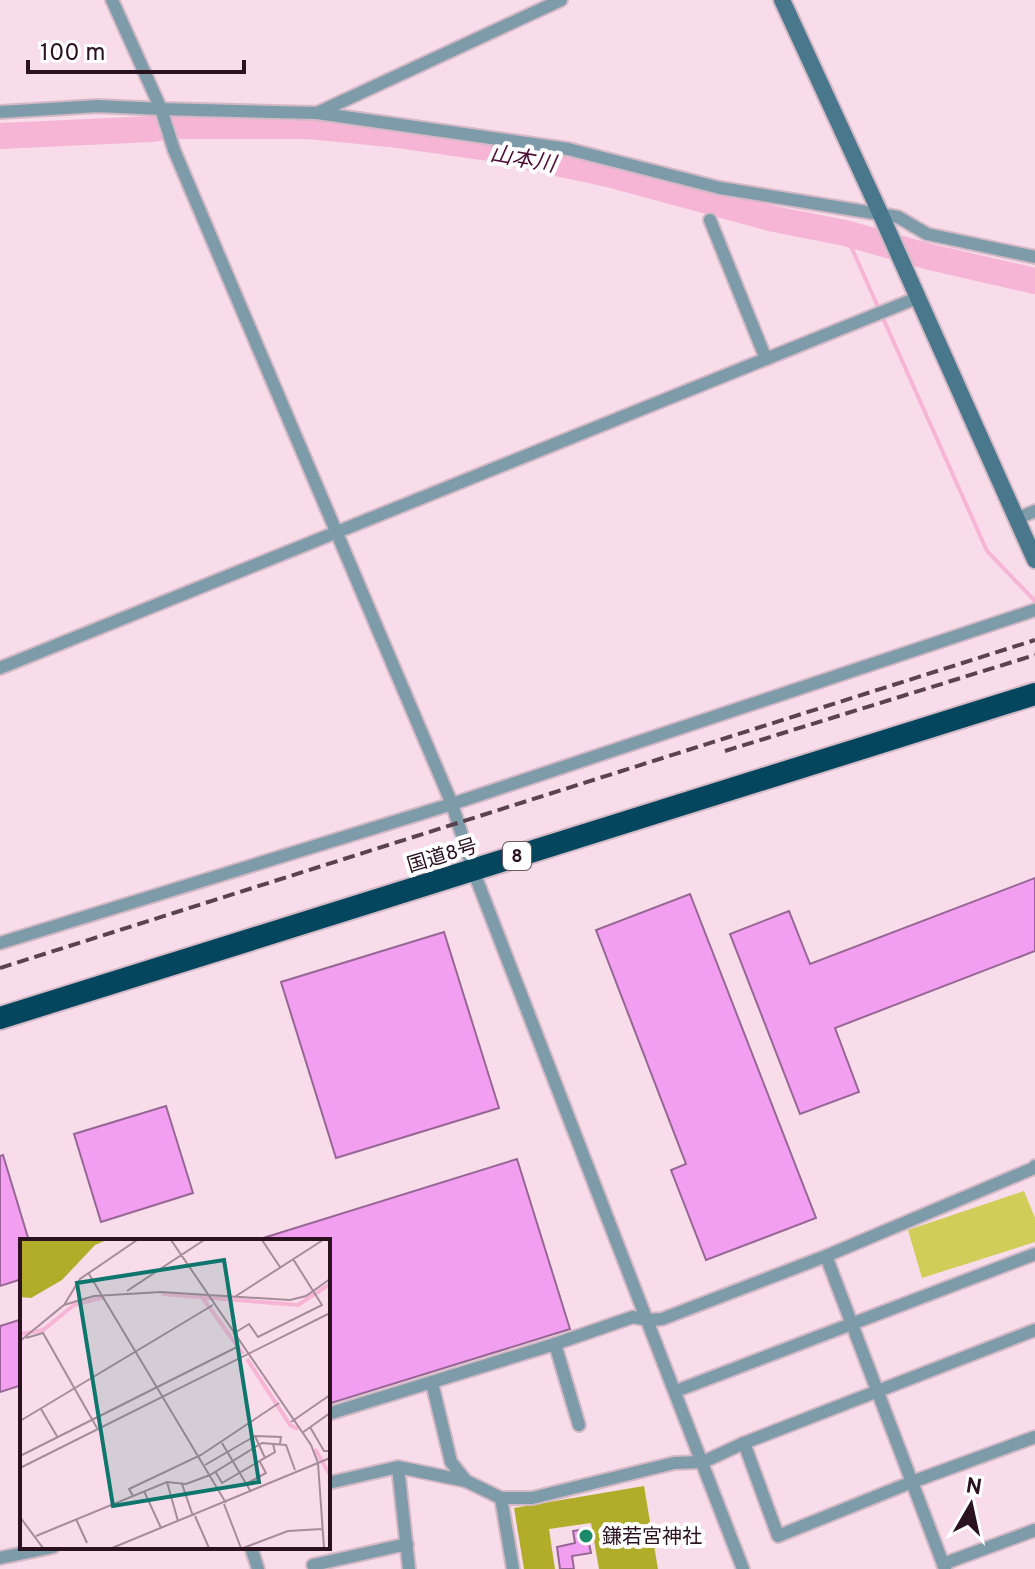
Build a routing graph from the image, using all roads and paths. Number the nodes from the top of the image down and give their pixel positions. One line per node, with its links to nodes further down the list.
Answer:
1 (112, 0): 4 (street)
2 (561, 0): 6 (street)
3 (782, 0): 8 (street)
4 (161, 109): 5 (street); 6 (street); 14 (street)
5 (0, 112)
6 (317, 113): 8 (street)
7 (710, 220): 11 (street)
8 (884, 221): 9 (street); 10 (street)
9 (1035, 257)
10 (917, 298): 11 (street); 13 (street)
11 (766, 359): 14 (street)
12 (1035, 511): 13 (street)
13 (1016, 519): 15 (street)
14 (336, 532): 17 (street); 19 (street)
15 (1035, 560)
16 (1035, 610): 19 (street)
17 (0, 668)
18 (1035, 694): 20 (highway, 国道8号 / 8)
19 (452, 804): 20 (street); 21 (street)
20 (473, 870): 22 (highway, 国道8号 / 8); 26 (street)
21 (0, 943)
22 (0, 1018)
23 (1035, 1166): 25 (street)
24 (1035, 1254): 27 (street)
25 (826, 1256): 26 (street); 27 (street)
26 (648, 1320): 29 (street); 31 (street)
27 (852, 1324): 31 (street); 32 (street)
28 (1035, 1330): 32 (street)
29 (555, 1344): 30 (street); 34 (street)
30 (432, 1383): 33 (street); 39 (street)
31 (676, 1391): 37 (street)
32 (877, 1391): 36 (street); 40 (street)
33 (330, 1413)
34 (579, 1425)
35 (1035, 1437): 40 (street)
36 (744, 1443): 37 (street); 40 (street)
37 (703, 1462): 42 (street); 53 (street)
38 (398, 1467): 39 (street); 41 (street); 44 (street)
39 (466, 1481): 42 (street)
40 (912, 1482): 49 (street)
41 (330, 1483)
42 (501, 1498): 52 (street)
43 (1035, 1530): 49 (street)
44 (407, 1544): 48 (street); 51 (street)
45 (43, 1549): 47 (street)
46 (252, 1549): 50 (street)
47 (0, 1558)
48 (313, 1565)
49 (944, 1566)
50 (258, 1569)
51 (409, 1569)
52 (513, 1569)
53 (743, 1569)

